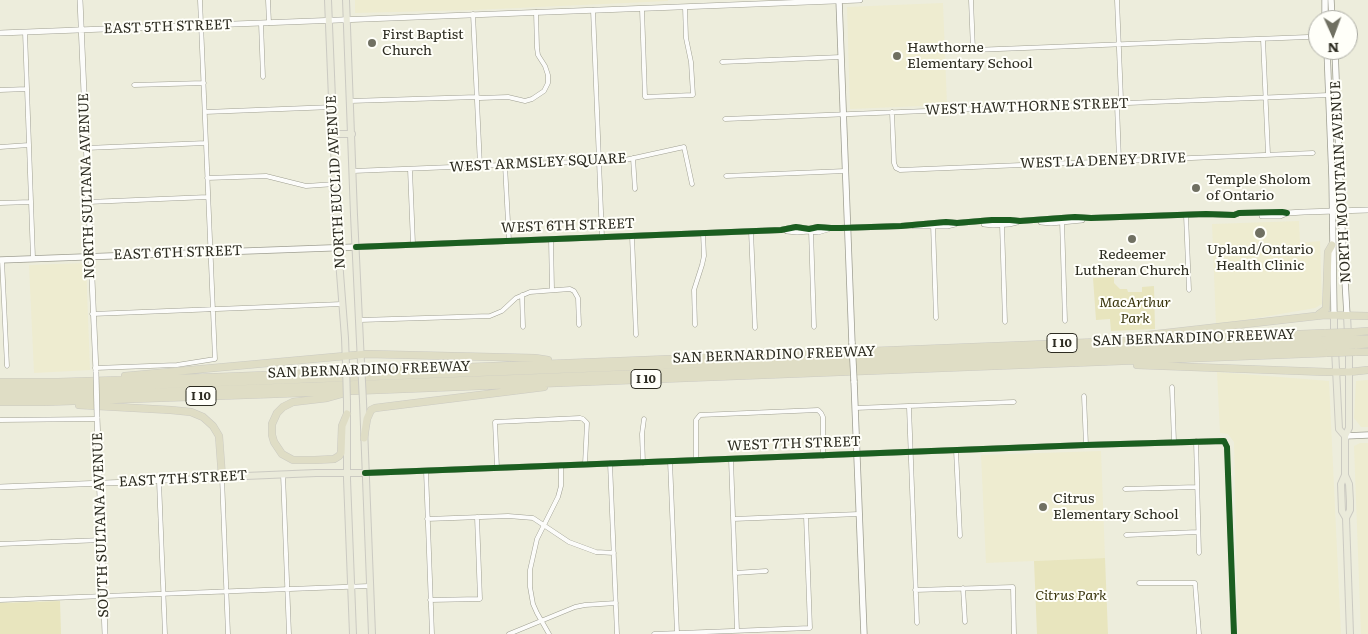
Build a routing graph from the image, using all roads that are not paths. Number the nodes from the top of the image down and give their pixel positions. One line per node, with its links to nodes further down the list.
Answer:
1 (80, 0): 20 (street, NORTH SULTANA AVENUE)
2 (200, 0): 19 (street)
3 (268, 0): 18 (street)
4 (328, 0): 16 (main road, NORTH EUCLID AVENUE)
5 (346, 0): 15 (main road, NORTH EUCLID AVENUE)
6 (839, 0): 7 (street, EAST 5TH STREET); 10 (street, EAST 5TH STREET); 26 (main road)
7 (860, 0)
8 (971, 0): 25 (street)
9 (1117, 0): 25 (street)
10 (684, 7): 11 (street, EAST 5TH STREET); 11 (street)
11 (642, 9): 12 (street, EAST 5TH STREET)
12 (593, 10): 13 (street, EAST 5TH STREET); 56 (street)
13 (536, 12): 14 (street, EAST 5TH STREET); 37 (street)
14 (473, 14): 15 (street, EAST 5TH STREET); 37 (street)
15 (347, 20): 16 (street, EAST 5TH STREET); 39 (main road, NORTH EUCLID AVENUE)
16 (329, 21): 18 (street, EAST 5TH STREET); 42 (main road, NORTH EUCLID AVENUE)
17 (261, 23): 18 (street, EAST 5TH STREET); 19 (street, EAST 5TH STREET); 30 (street)
18 (269, 23)
19 (201, 25): 20 (street, EAST 5TH STREET); 31 (street)
20 (81, 30): 21 (street, EAST 5TH STREET); 52 (street, NORTH SULTANA AVENUE)
21 (25, 32): 22 (street, EAST 5TH STREET); 33 (street)
22 (0, 33)
23 (1308, 37): 24 (street)
24 (1263, 39): 25 (street); 38 (street)
25 (1118, 45): 40 (street)
26 (841, 58): 29 (street); 45 (main road)
27 (1327, 60): 35 (main road, NORTH MOUNTAIN AVENUE)
28 (1335, 60): 36 (main road, NORTH MOUNTAIN AVENUE)
29 (722, 62)
30 (263, 77)
31 (204, 83): 32 (street); 43 (street)
32 (134, 85)
33 (27, 89): 34 (street); 50 (street)
34 (0, 90)
35 (1329, 93): 36 (main road); 38 (street, WEST HAWTHORNE STREET); 41 (main road, NORTH MOUNTAIN AVENUE)
36 (1337, 95): 41 (main road); 73 (main road, NORTH MOUNTAIN AVENUE)
37 (477, 97): 39 (street); 59 (street)
38 (1265, 98): 40 (street, WEST HAWTHORNE STREET); 54 (street)
39 (350, 101): 48 (main road, NORTH EUCLID AVENUE)
40 (1117, 104): 44 (street, WEST HAWTHORNE STREET); 57 (street)
41 (1329, 105): 74 (main road, NORTH MOUNTAIN AVENUE)
42 (333, 107): 43 (street); 47 (main road, NORTH EUCLID AVENUE)
43 (205, 112): 49 (street)
44 (892, 112): 45 (street, WEST HAWTHORNE STREET); 57 (street, WEST LA DENEY DRIVE)
45 (843, 115): 46 (street, WEST HAWTHORNE STREET); 62 (main road)
46 (725, 119)
47 (334, 134): 48 (main road); 65 (main road, NORTH EUCLID AVENUE)
48 (352, 134): 61 (main road, NORTH EUCLID AVENUE)
49 (206, 143): 52 (street); 64 (street)
50 (29, 145): 51 (street); 69 (street)
51 (0, 146)
52 (86, 148): 70 (street, NORTH SULTANA AVENUE)
53 (1313, 153): 54 (street, WEST LA DENEY DRIVE)
54 (1268, 154): 57 (street, WEST LA DENEY DRIVE)
55 (633, 158): 56 (street, WEST ARMSLEY SQUARE); 66 (street, WEST ARMSLEY SQUARE); 67 (street)
56 (599, 161): 58 (street, WEST ARMSLEY SQUARE); 86 (street)
57 (1119, 161)
58 (505, 165): 59 (street, WEST ARMSLEY SQUARE); 88 (street)
59 (480, 166): 60 (street, WEST ARMSLEY SQUARE)
60 (410, 169): 61 (street, WEST ARMSLEY SQUARE); 89 (street)
61 (353, 171): 92 (main road, NORTH EUCLID AVENUE)
62 (845, 171): 63 (street); 81 (main road)
63 (726, 176)
64 (208, 178): 65 (street); 68 (street)
65 (336, 184): 91 (main road, NORTH EUCLID AVENUE)
66 (692, 184)
67 (635, 189)
68 (208, 198): 70 (street); 93 (street)
69 (31, 202): 71 (street); 95 (street)
70 (88, 202): 94 (street, NORTH SULTANA AVENUE)
71 (0, 203)
72 (1368, 210): 73 (street, WEST 6TH STREET)
73 (1341, 211): 74 (street, WEST 6TH STREET); 104 (main road, NORTH MOUNTAIN AVENUE)
74 (1332, 212): 75 (street, WEST 6TH STREET); 90 (main road, NORTH MOUNTAIN AVENUE)
75 (1186, 215): 76 (street, WEST 6TH STREET); 98 (street)
76 (1062, 220): 77 (street, WEST 6TH STREET); 109 (street)
77 (1020, 221): 78 (street, WEST 6TH STREET); 79 (street, WEST 6TH STREET)
78 (977, 223): 79 (street, WEST 6TH STREET); 80 (street, WEST 6TH STREET)
79 (1002, 224): 110 (street)
80 (933, 225): 81 (street, WEST 6TH STREET); 107 (street)
81 (848, 228): 82 (street, WEST 6TH STREET); 149 (main road, bridge)
82 (811, 230): 83 (street, WEST 6TH STREET); 113 (street)
83 (751, 231): 84 (street, WEST 6TH STREET); 115 (street)
84 (702, 233): 85 (street, WEST 6TH STREET); 112 (street)
85 (632, 236): 86 (street, WEST 6TH STREET); 117 (street)
86 (602, 237): 87 (street, WEST 6TH STREET)
87 (551, 239): 88 (street, WEST 6TH STREET); 97 (street)
88 (509, 240): 89 (street, WEST 6TH STREET)
89 (413, 244): 92 (street, WEST 6TH STREET)
90 (1332, 245): 103 (main road, NORTH MOUNTAIN AVENUE); 105 (highway)
91 (338, 247): 92 (main road, EAST 6TH STREET); 93 (main road, EAST 6TH STREET); 100 (main road, NORTH EUCLID AVENUE)
92 (356, 247): 108 (main road, NORTH EUCLID AVENUE)
93 (210, 252): 94 (main road, EAST 6TH STREET); 101 (street)
94 (90, 256): 95 (main road, EAST 6TH STREET); 102 (street, NORTH SULTANA AVENUE)
95 (33, 258): 96 (main road, EAST 6TH STREET)
96 (1, 260): 132 (street)
97 (552, 290): 99 (street); 111 (street)
98 (1189, 290)
99 (522, 295): 108 (street); 114 (street)
100 (342, 304): 101 (street); 128 (main road, NORTH EUCLID AVENUE)
101 (213, 309): 102 (street); 133 (street)
102 (92, 314): 133 (street, NORTH SULTANA AVENUE)
103 (1334, 315): 104 (highway); 105 (highway); 135 (main road)
104 (1348, 315): 106 (highway); 136 (main road)
105 (1314, 316): 120 (highway)
106 (1368, 316)
107 (936, 318)
108 (360, 320): 127 (main road, NORTH EUCLID AVENUE)
109 (1065, 321)
110 (1005, 322)
111 (578, 325)
112 (695, 325)
113 (814, 326)
114 (523, 327)
115 (755, 328)
116 (1368, 331): 121 (highway, SAN BERNARDINO FREEWAY / I 10)
117 (636, 335)
118 (1264, 336): 120 (highway, SAN BERNARDINO FREEWAY / I 10); 122 (highway, SAN BERNARDINO FREEWAY / I 10); 124 (highway)
119 (1368, 339): 121 (highway)
120 (1101, 341): 130 (highway, SAN BERNARDINO FREEWAY / I 10)
121 (1355, 342): 122 (highway, SAN BERNARDINO FREEWAY / I 10, bridge); 122 (highway, SAN BERNARDINO FREEWAY / I 10, bridge); 123 (highway); 125 (highway, SAN BERNARDINO FREEWAY / I 10)
122 (1326, 343): 124 (highway); 126 (highway); 129 (highway, SAN BERNARDINO FREEWAY / I 10)
123 (1368, 344)
124 (1160, 346): 141 (highway)
125 (1368, 352)
126 (1143, 354): 129 (highway); 143 (highway)
127 (361, 355): 128 (highway); 130 (highway); 156 (main road, NORTH EUCLID AVENUE, bridge)
128 (346, 356): 137 (highway); 150 (main road, NORTH EUCLID AVENUE, bridge)
129 (1191, 359): 131 (highway, SAN BERNARDINO FREEWAY / I 10)
130 (563, 363): 137 (highway, SAN BERNARDINO FREEWAY / I 10)
131 (1069, 363): 135 (highway); 139 (highway, SAN BERNARDINO FREEWAY / I 10)
132 (7, 366)
133 (95, 370): 151 (street, SOUTH SULTANA AVENUE, bridge)
134 (1368, 370): 136 (highway)
135 (1335, 372): 136 (highway); 155 (main road)
136 (1349, 372): 155 (main road)
137 (102, 381): 138 (highway, SAN BERNARDINO FREEWAY / I 10)
138 (0, 382)
139 (579, 382): 142 (highway, SAN BERNARDINO FREEWAY / I 10); 156 (highway)
140 (1172, 387): 159 (street)
141 (0, 389)
142 (358, 390): 146 (highway, SAN BERNARDINO FREEWAY / I 10); 150 (highway)
143 (0, 396)
144 (1084, 396): 160 (street)
145 (0, 402): 146 (highway, SAN BERNARDINO FREEWAY / I 10)
146 (44, 402): 177 (highway)
147 (1014, 402): 148 (street)
148 (909, 407): 149 (street); 162 (street)
149 (855, 408): 163 (main road)
150 (347, 414): 174 (main road, NORTH EUCLID AVENUE)
151 (97, 418): 153 (street); 179 (street, SOUTH SULTANA AVENUE)
152 (644, 419): 167 (street)
153 (0, 420)
154 (1368, 435): 155 (main road)
155 (1345, 436): 230 (main road)
156 (364, 438): 175 (main road, NORTH EUCLID AVENUE)
157 (1196, 441): 158 (street, WEST 7TH STREET); 159 (street, WEST 7TH STREET); 181 (street)
158 (1224, 441): 229 (street)
159 (1174, 442): 160 (street, WEST 7TH STREET)
160 (1086, 445): 161 (street, WEST 7TH STREET)
161 (956, 450): 162 (street, WEST 7TH STREET); 191 (street)
162 (910, 452): 163 (street, WEST 7TH STREET); 203 (street)
163 (857, 454): 164 (street, WEST 7TH STREET); 183 (main road)
164 (823, 456): 165 (street, WEST 7TH STREET); 166 (street)
165 (730, 459): 166 (street, WEST 7TH STREET); 187 (street)
166 (696, 460): 168 (street, WEST 7TH STREET)
167 (643, 462): 168 (street, WEST 7TH STREET); 169 (street, WEST 7TH STREET)
168 (670, 462): 214 (street)
169 (610, 463): 170 (street, WEST 7TH STREET); 194 (street)
170 (585, 464): 171 (street, WEST 7TH STREET); 172 (street)
171 (562, 465): 172 (street, WEST 7TH STREET); 188 (street)
172 (497, 468): 173 (street, WEST 7TH STREET)
173 (426, 471): 175 (street, WEST 7TH STREET); 186 (street)
174 (347, 473): 175 (main road, EAST 7TH STREET); 176 (main road, EAST 7TH STREET); 200 (main road, NORTH EUCLID AVENUE)
175 (365, 473): 199 (main road, NORTH EUCLID AVENUE)
176 (282, 474): 177 (main road, EAST 7TH STREET); 202 (street)
177 (222, 477): 178 (street, EAST 7TH STREET); 204 (street)
178 (159, 480): 179 (street, EAST 7TH STREET); 205 (street)
179 (100, 483): 180 (street, EAST 7TH STREET); 192 (street, SOUTH SULTANA AVENUE)
180 (0, 487)
181 (1197, 487): 182 (street); 189 (street)
182 (1125, 489)
183 (860, 514): 184 (street); 226 (main road)
184 (806, 516): 187 (street); 213 (street)
185 (477, 517): 186 (street); 188 (street); 208 (street)
186 (427, 519): 208 (street)
187 (733, 519): 197 (street)
188 (544, 525): 194 (street); 210 (street)
189 (1198, 532): 190 (street); 195 (street)
190 (1126, 535)
191 (960, 536)
192 (102, 540): 193 (street); 206 (street, SOUTH SULTANA AVENUE)
193 (0, 544)
194 (614, 553): 209 (street)
195 (1199, 553)
196 (766, 572): 197 (street)
197 (735, 573): 213 (street)
198 (1139, 583): 228 (street)
199 (370, 586): 200 (street); 220 (main road, NORTH EUCLID AVENUE)
200 (352, 587): 202 (street); 219 (main road, NORTH EUCLID AVENUE)
201 (964, 588): 203 (street); 211 (street); 227 (street)
202 (287, 589): 204 (street); 218 (street)
203 (915, 590): 212 (street)
204 (226, 592): 205 (street); 217 (street)
205 (164, 594): 206 (street); 216 (street)
206 (104, 596): 207 (street); 215 (street, SOUTH SULTANA AVENUE)
207 (0, 600)
208 (430, 600): 221 (street)
209 (616, 603): 210 (street); 224 (street)
210 (541, 621): 222 (street); 223 (street)
211 (965, 622)
212 (917, 623)
213 (737, 631): 214 (street)
214 (677, 633): 225 (street)
215 (105, 634)
216 (165, 634)
217 (228, 634)
218 (289, 634)
219 (353, 634)
220 (372, 634)
221 (432, 634)
222 (509, 634)
223 (549, 634)
224 (617, 634)
225 (654, 634)
226 (864, 634)
227 (1014, 634)
228 (1199, 634)
229 (1234, 634)
230 (1350, 634)

